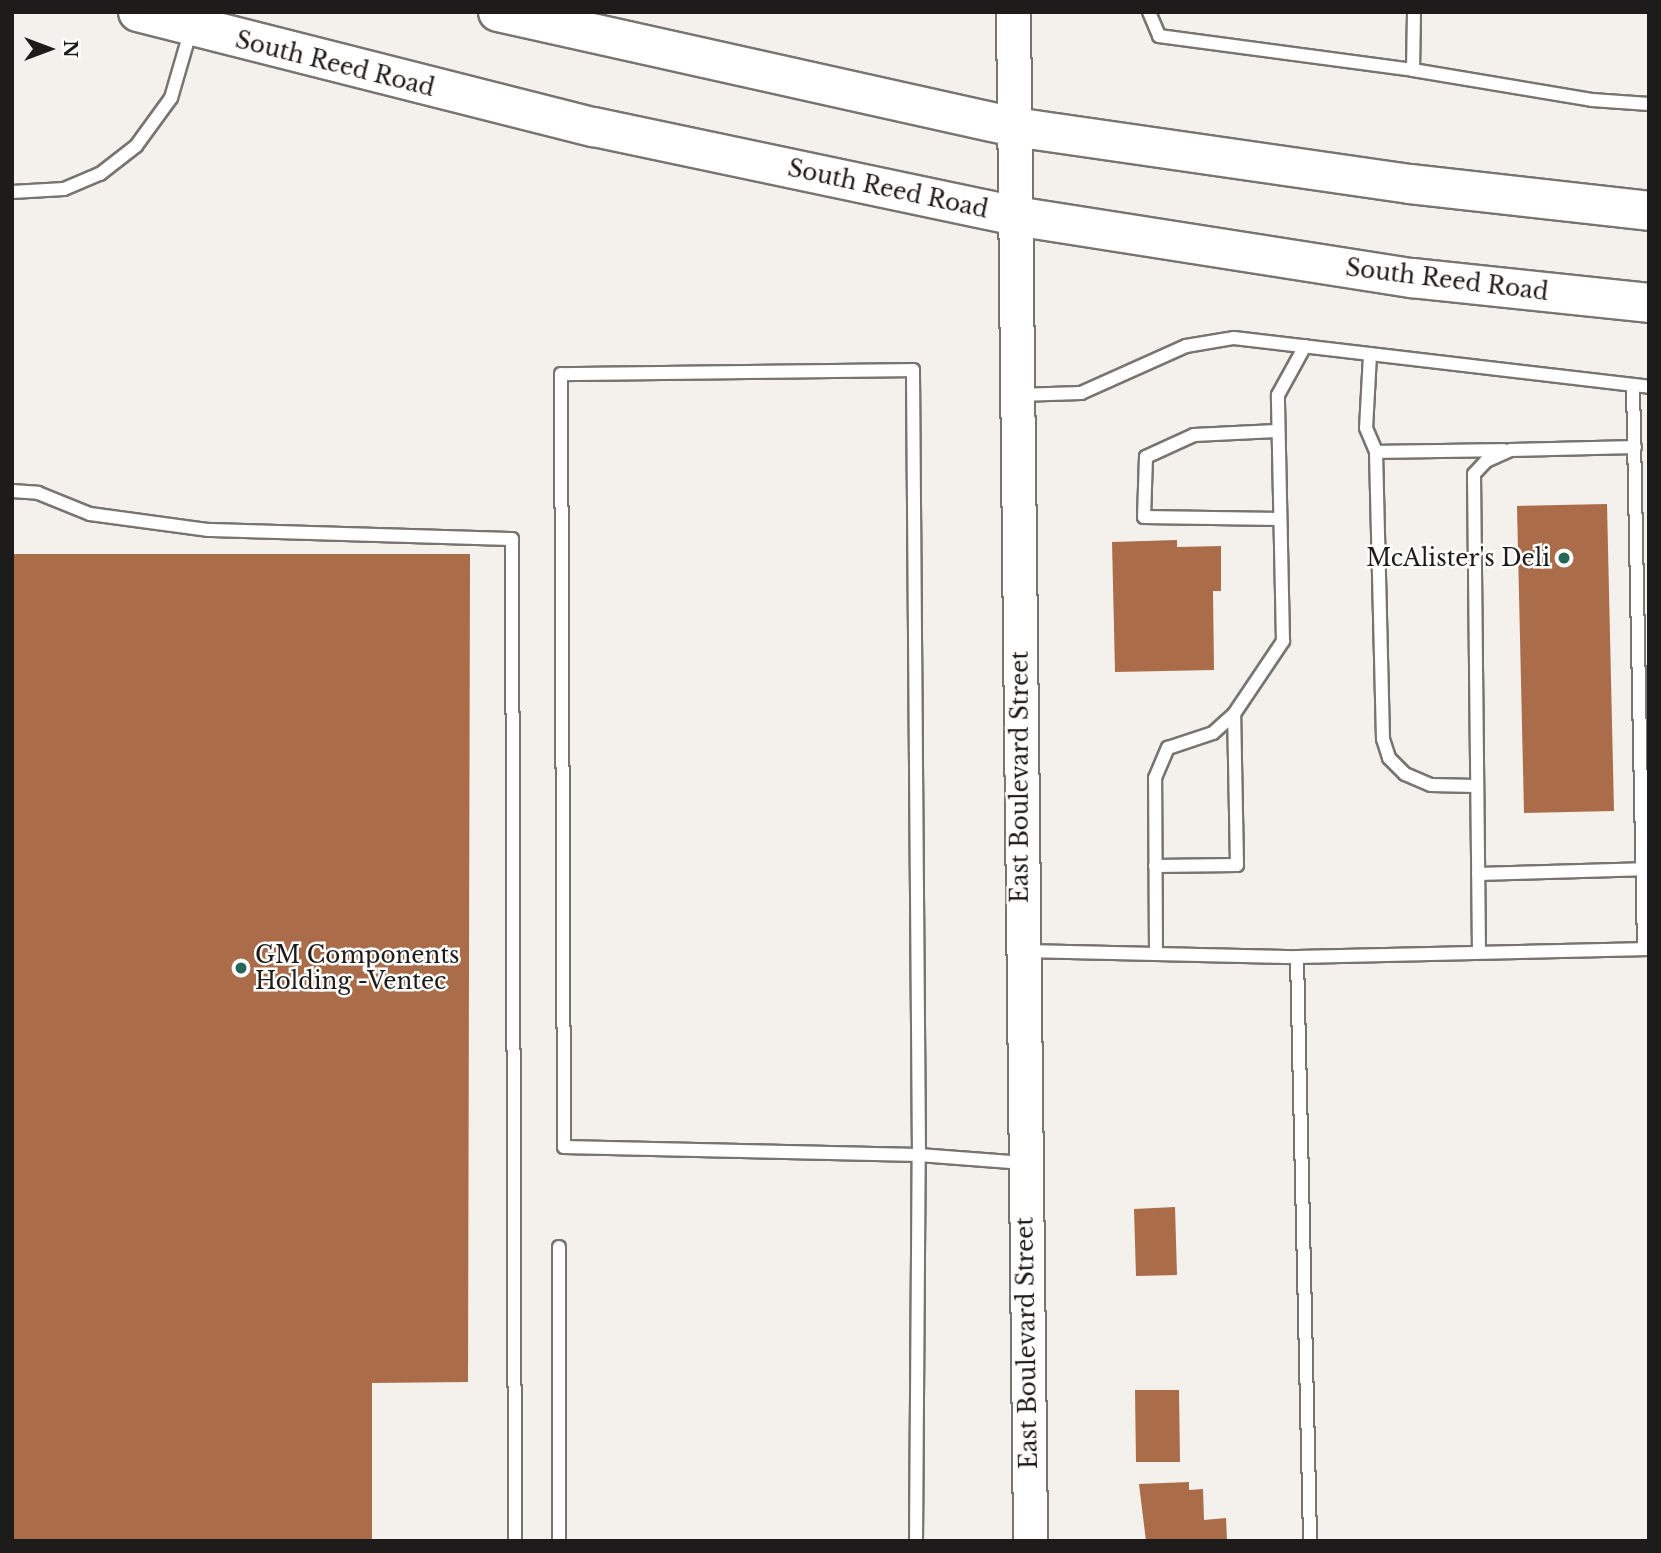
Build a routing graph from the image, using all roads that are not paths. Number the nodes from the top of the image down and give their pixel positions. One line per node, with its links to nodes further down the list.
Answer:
1 (138, 12): 6 (main road, South Reed Road)
2 (498, 12): 9 (main road)
3 (1013, 12): 9 (main road, East Boulevard Street)
4 (1149, 12): 7 (lane)
5 (1414, 12): 7 (lane)
6 (191, 29): 10 (lane); 12 (main road, South Reed Road)
7 (1413, 70): 8 (lane)
8 (1649, 104)
9 (1014, 127): 11 (main road); 12 (main road, East Boulevard Street)
10 (12, 192)
11 (1649, 211)
12 (1016, 216): 13 (main road, South Reed Road); 18 (main road, East Boulevard Street)
13 (1649, 303)
14 (1305, 346): 15 (lane); 18 (lane); 19 (lane)
15 (1370, 355): 16 (lane); 22 (lane)
16 (1633, 385): 17 (lane); 20 (lane)
17 (1649, 387)
18 (1017, 395): 31 (main road, East Boulevard Street)
19 (1276, 431): 24 (lane); 24 (lane)
20 (1635, 447): 21 (lane); 28 (lane)
21 (1511, 450): 22 (lane); 26 (lane)
22 (1376, 452): 26 (lane)
23 (12, 491): 38 (lane)
24 (1280, 519): 25 (lane)
25 (1234, 714): 27 (lane); 27 (lane)
26 (1476, 786): 29 (lane)
27 (1155, 866): 33 (lane)
28 (1642, 869): 29 (lane); 30 (lane)
29 (1478, 874): 32 (lane)
30 (1646, 949): 32 (lane)
31 (1021, 951): 33 (lane); 36 (main road, East Boulevard Street)
32 (1479, 952): 34 (lane)
33 (1156, 954): 34 (lane)
34 (1297, 957): 42 (lane)
35 (919, 1155): 35 (lane); 36 (lane); 40 (lane)
36 (1024, 1163): 41 (main road, East Boulevard Street)
37 (559, 1247): 39 (lane)
38 (515, 1541)
39 (559, 1541)
40 (916, 1541)
41 (1030, 1541)
42 (1310, 1541)

